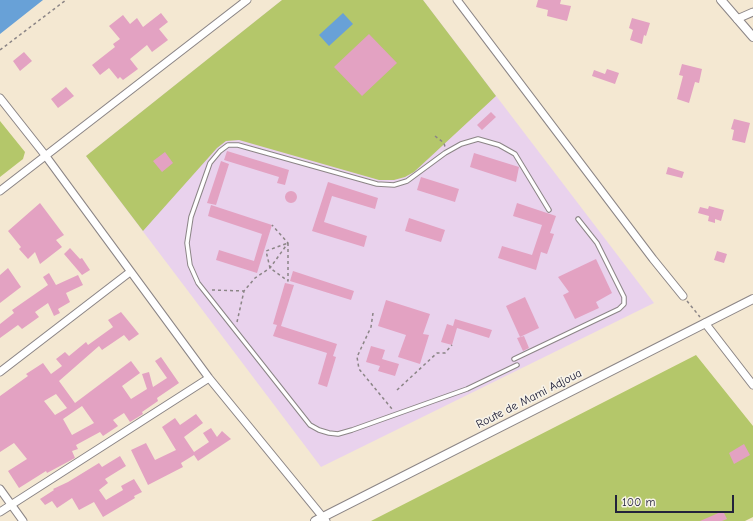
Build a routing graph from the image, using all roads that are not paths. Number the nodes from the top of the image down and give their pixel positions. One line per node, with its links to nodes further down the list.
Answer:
1 (247, 0): 8 (street)
2 (457, 0): 13 (street)
3 (721, 0): 5 (street)
4 (753, 12): 5 (street)
5 (738, 19): 6 (street)
6 (753, 37)
7 (0, 98): 8 (street)
8 (45, 155): 9 (street); 12 (street)
9 (0, 191)
10 (549, 210): 17 (lane)
11 (578, 219): 16 (lane)
12 (130, 272): 18 (street); 19 (street)
13 (683, 296)
14 (753, 299): 15 (street, Route de Mami Adjoua)
15 (705, 323): 20 (street); 24 (street, Route de Mami Adjoua)
16 (514, 359)
17 (517, 365)
18 (0, 372)
19 (209, 378): 22 (street); 24 (street)
20 (753, 385)
21 (0, 489): 22 (street)
22 (12, 505): 23 (street); 25 (street)
23 (0, 512)
24 (325, 519): 26 (street, Route de Mami Adjoua)
25 (23, 521)
26 (316, 521)

